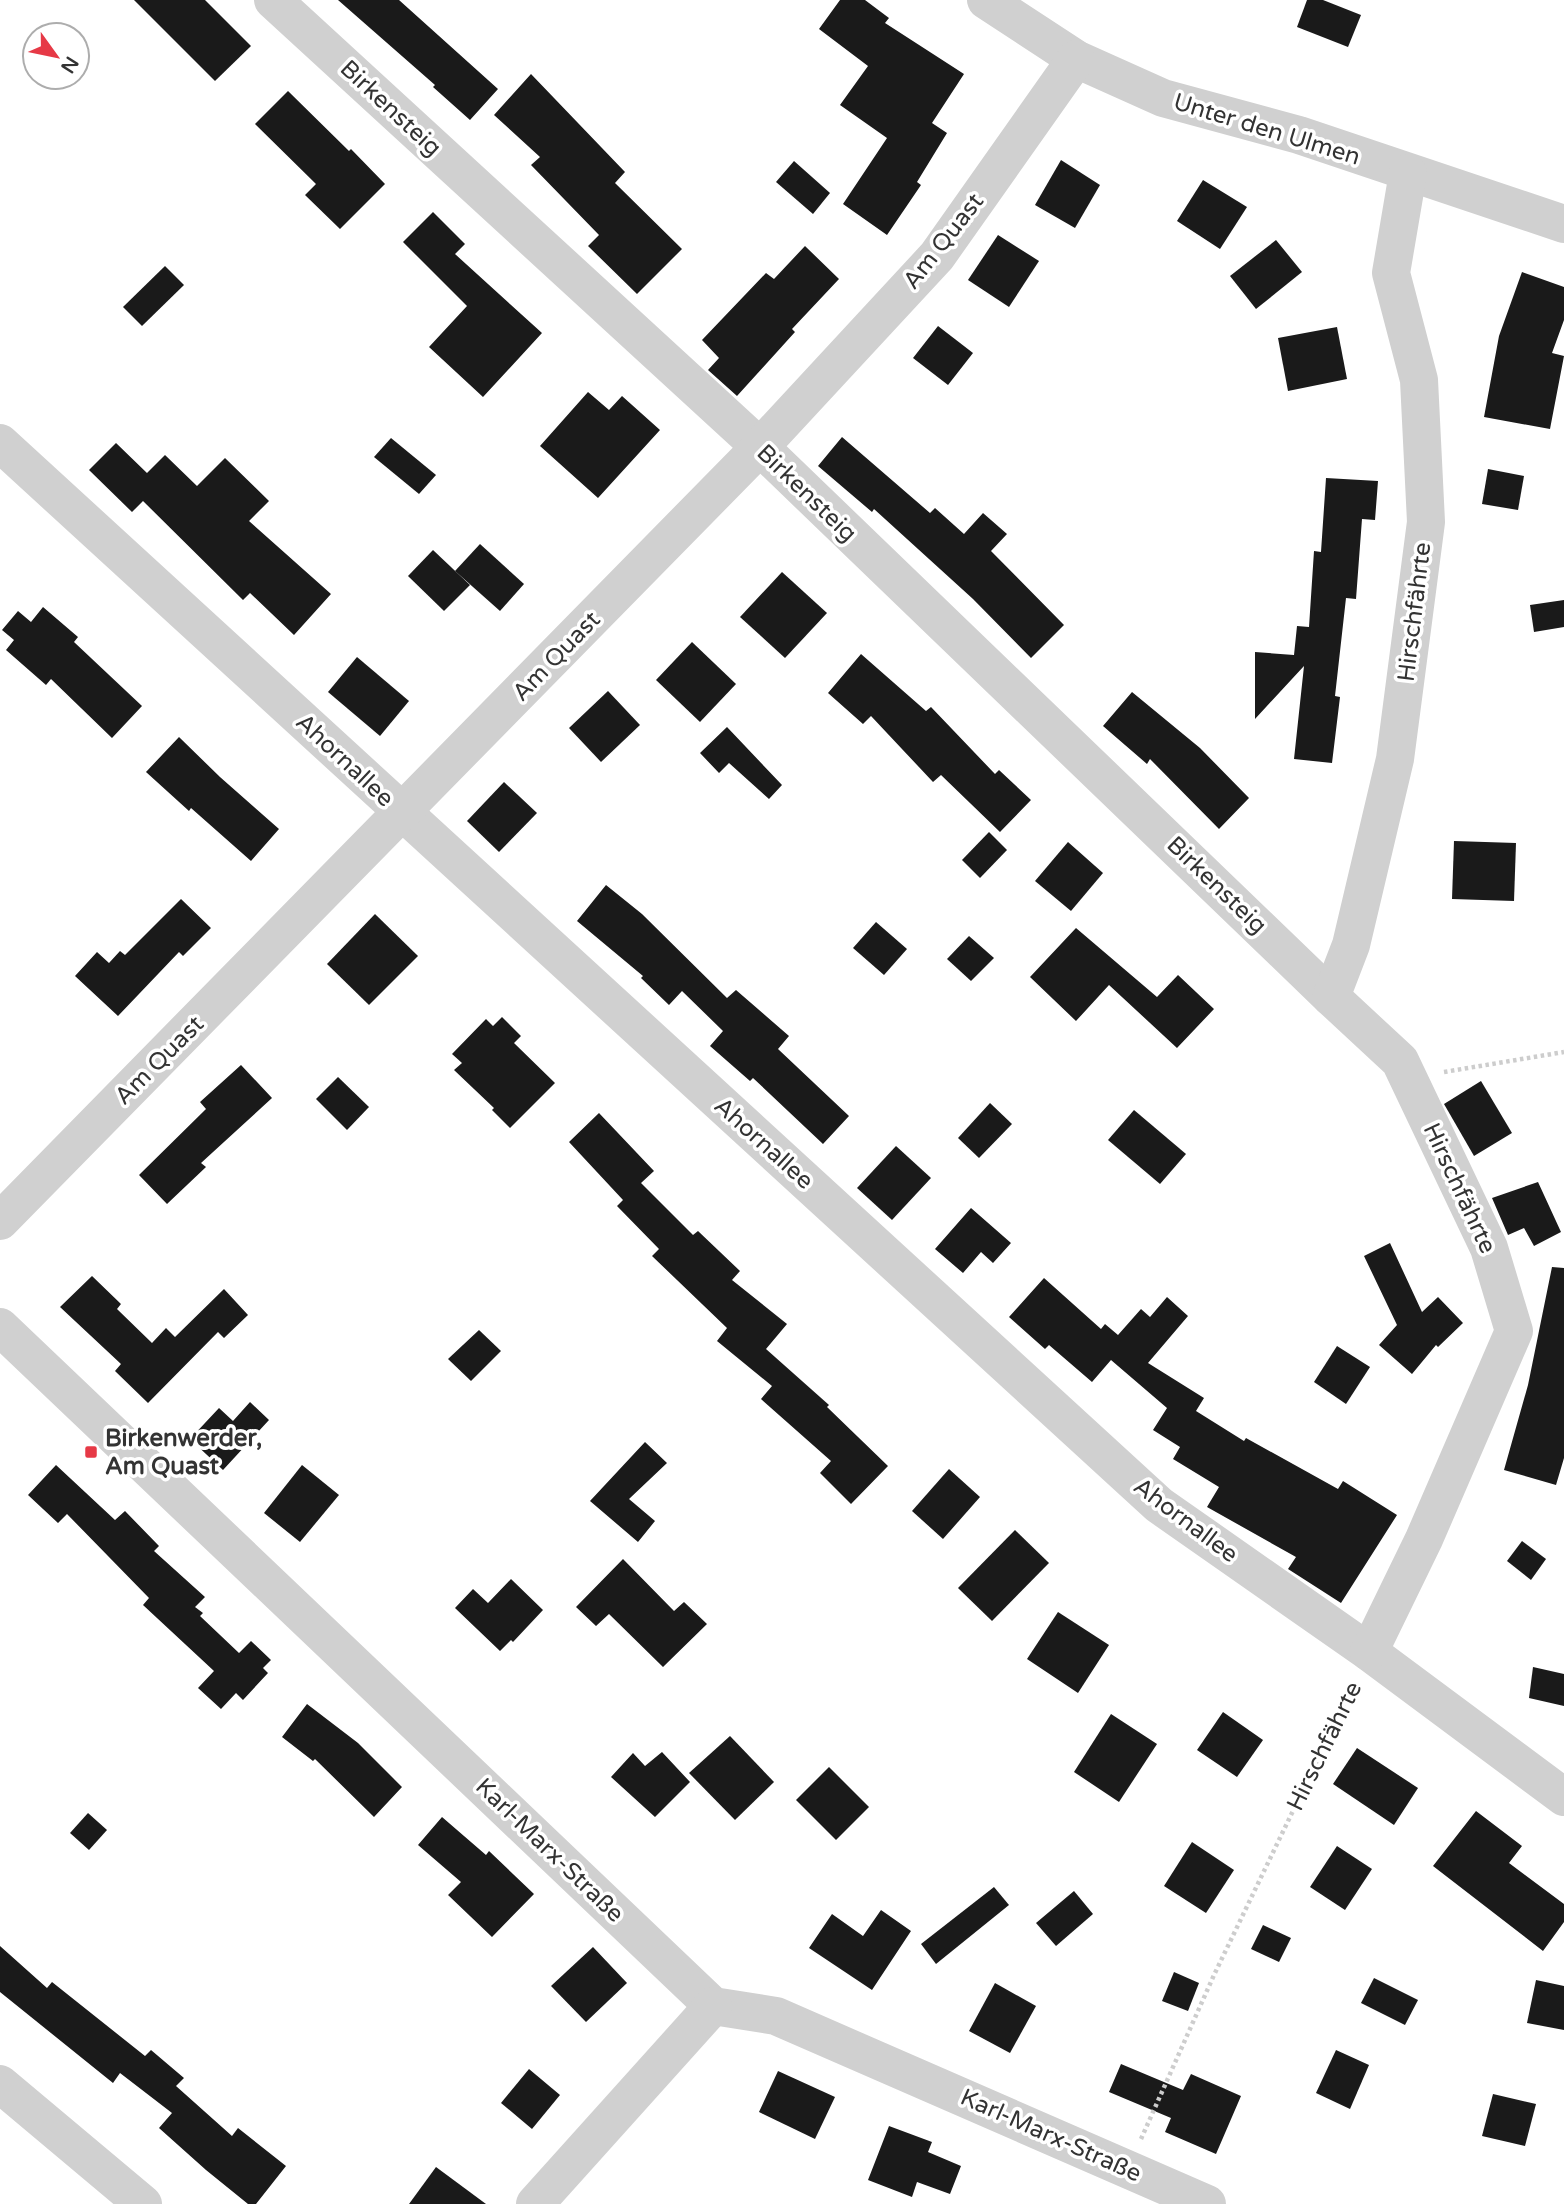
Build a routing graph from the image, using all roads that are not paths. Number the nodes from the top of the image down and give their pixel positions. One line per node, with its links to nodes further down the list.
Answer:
1 (273, 0): 7 (street, Birkensteig)
2 (986, 0): 3 (street, Unter den Ulmen)
3 (1076, 59): 4 (street, Unter den Ulmen); 7 (street, Am Quast)
4 (1408, 173): 5 (street, Unter den Ulmen); 9 (street, Hirschfährte)
5 (1564, 224)
6 (0, 443): 8 (street, Ahornallee)
7 (760, 447): 8 (street, Am Quast); 9 (street, Birkensteig)
8 (403, 813): 10 (street, Am Quast); 12 (street, Ahornallee)
9 (1331, 997): 12 (street, Hirschfährte)
10 (0, 1221)
11 (0, 1327): 14 (street, Karl-Marx-Straße)
12 (1369, 1652): 13 (street, Ahornallee)
13 (1564, 1797)
14 (713, 2006): 17 (street); 18 (street, Karl-Marx-Straße)
15 (0, 2084): 16 (street)
16 (143, 2204)
17 (535, 2204)
18 (1207, 2204)

